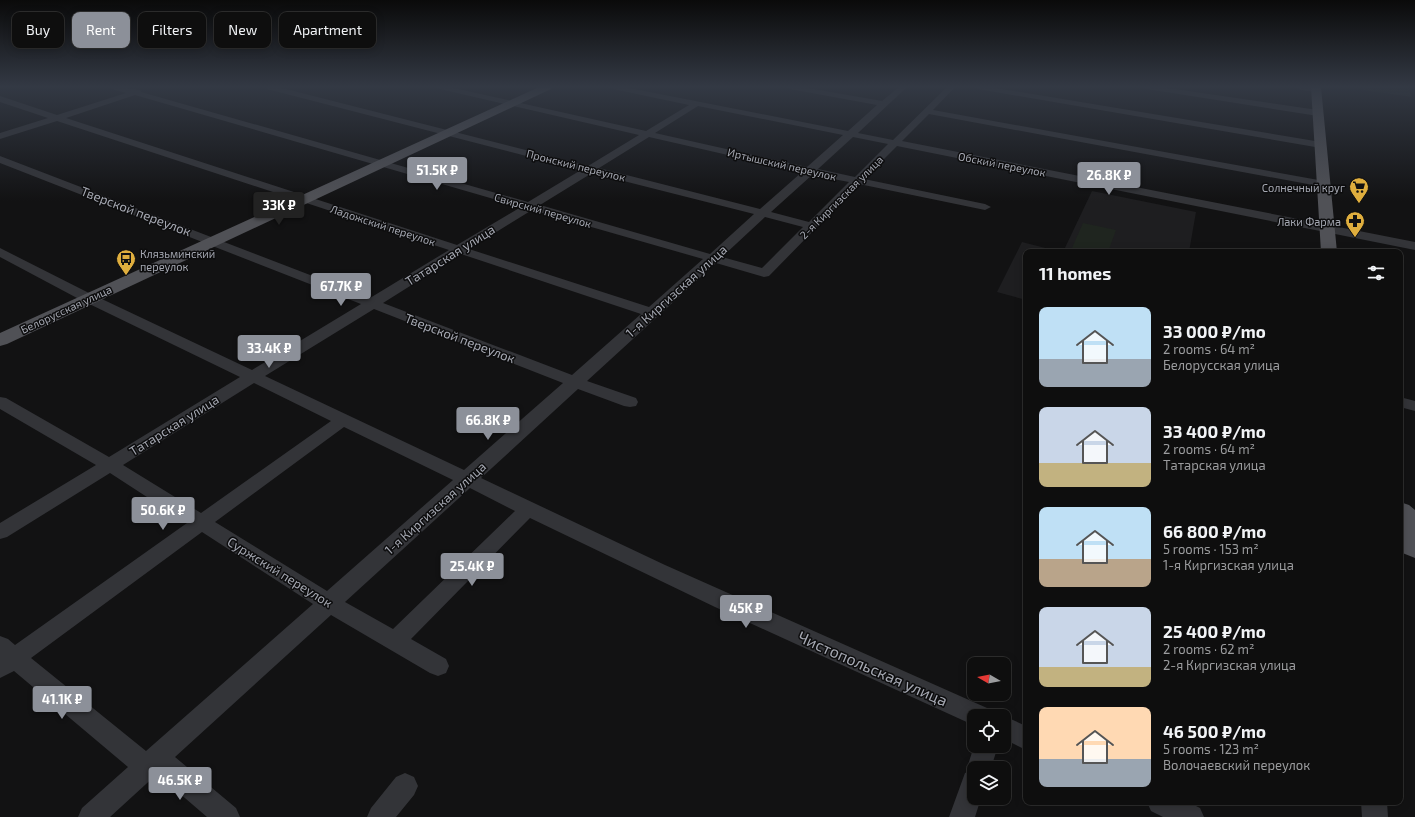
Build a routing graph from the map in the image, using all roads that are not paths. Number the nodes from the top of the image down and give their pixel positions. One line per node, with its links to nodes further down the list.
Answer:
1 (34, 125): 17 (street)
2 (79, 125): 26 (street, Ладожский переулок)
3 (250, 125): 21 (street, Свирский переулок)
4 (421, 125): 14 (street, Пронский переулок)
5 (463, 125): 14 (main road, Белорусская улица)
6 (607, 125): 15 (street, Иртышский переулок)
7 (661, 125): 15 (street, Татарская улица)
8 (804, 125): 16 (street, Обский переулок)
9 (860, 125): 16 (street, 1-я Киргизская улица)
10 (912, 125): 18 (street, 2-я Киргизская улица)
11 (999, 125): 25 (street)
12 (1207, 125): 19 (street)
13 (1319, 125): 19 (main road)
14 (448, 132): 21 (main road, Белорусская улица); 22 (street, Пронский переулок)
15 (646, 134): 22 (street, Татарская улица); 23 (street, Иртышский переулок)
16 (850, 134): 18 (street, Обский переулок); 23 (street, 1-я Киргизская улица)
17 (0, 136)
18 (894, 143): 24 (street, 2-я Киргизская улица); 31 (street, Обский переулок)
19 (1320, 144): 25 (main road)
20 (0, 159): 32 (street, Тверской переулок)
21 (382, 163): 26 (main road, Белорусская улица); 27 (street, Свирский переулок)
22 (589, 169): 27 (street, Татарская улица); 29 (street, Пронский переулок)
23 (810, 171): 24 (street, Иртышский переулок); 29 (street, 1-я Киргизская улица)
24 (857, 181): 28 (street, Иртышский переулок); 30 (street, 2-я Киргизская улица)
25 (1324, 184): 31 (main road)
26 (304, 199): 32 (main road, Белорусская улица); 35 (street, Ладожский переулок)
27 (529, 206): 35 (street, Татарская улица); 37 (street, Свирский переулок)
28 (985, 207)
29 (763, 213): 30 (street, Пронский переулок); 37 (street, 1-я Киргизская улица)
30 (812, 226): 38 (street, 2-я Киргизская улица)
31 (1327, 228): 33 (street, Обский переулок); 34 (main road)
32 (213, 241): 39 (main road, Белорусская улица); 40 (street, Тверской переулок)
33 (1415, 246)
34 (1329, 249)
35 (458, 250): 40 (street, Татарская улица); 41 (street, Ладожский переулок)
36 (0, 252): 39 (street)
37 (712, 259): 38 (street, Свирский переулок); 41 (street, 1-я Киргизская улица)
38 (764, 273)
39 (90, 298): 42 (main road, Белорусская улица); 43 (street)
40 (372, 303): 43 (street, Татарская улица); 44 (street, Тверской переулок)
41 (652, 313): 44 (street, 1-я Киргизская улица)
42 (0, 340)
43 (253, 376): 49 (street); 50 (street, Татарская улица)
44 (575, 382): 46 (street, Тверской переулок); 51 (street, 1-я Киргизская улица)
45 (0, 402): 50 (street, Суржский переулок)
46 (630, 402)
47 (1403, 403): 48 (street)
48 (1415, 406)
49 (343, 420): 51 (street); 54 (street)
50 (110, 465): 54 (street, Суржский переулок); 55 (street, Татарская улица)
51 (467, 479): 52 (street); 57 (street, 1-я Киргизская улица)
52 (527, 510): 58 (street); 61 (street, Чистопольская улица)
53 (1403, 521): 56 (main road)
54 (202, 523): 57 (street, Суржский переулок); 59 (street)
55 (0, 532)
56 (1408, 537)
57 (329, 603): 58 (street, Суржский переулок); 64 (street, 1-я Киргизская улица)
58 (395, 641): 60 (street, Суржский переулок)
59 (5, 657): 64 (street)
60 (438, 666)
61 (967, 711)
62 (1011, 730): 63 (street)
63 (1023, 736)
64 (152, 762): 69 (street, 1-я Киргизская улица); 70 (street)
65 (405, 786): 71 (street)
66 (967, 802): 72 (street)
67 (1166, 805): 73 (street)
68 (1374, 805): 74 (street)
69 (91, 817)
70 (227, 817)
71 (380, 817)
72 (962, 817)
73 (1191, 817)
74 (1375, 817)

